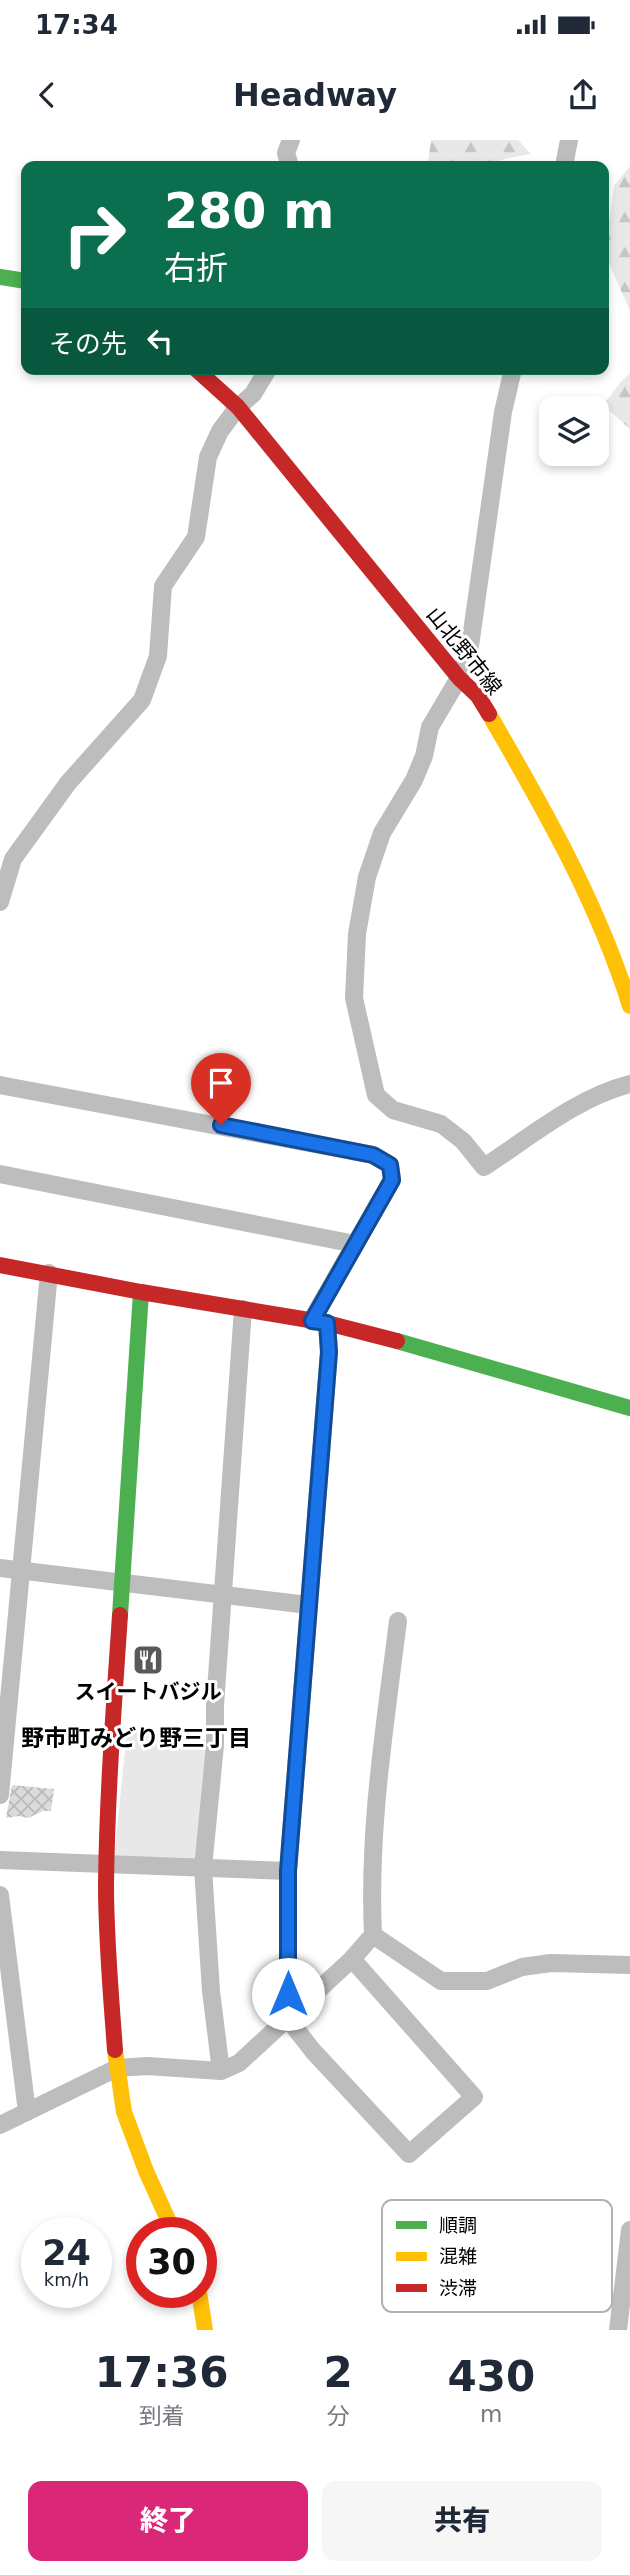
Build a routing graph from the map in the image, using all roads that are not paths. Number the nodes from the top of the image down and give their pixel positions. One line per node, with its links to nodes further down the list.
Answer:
1 (291, 140): 3 (street)
2 (569, 140): 4 (street)
3 (288, 161)
4 (565, 161)
5 (0, 277): 6 (street)
6 (21, 280)
7 (202, 375): 10 (street, 山北野市線)
8 (264, 375): 10 (street)
9 (512, 375): 11 (street)
10 (238, 407): 11 (street, 山北野市線); 12 (street)
11 (459, 678): 13 (street, 山北野市線); 14 (street)
12 (0, 902)
13 (630, 1006)
14 (630, 1084)
15 (0, 1085): 17 (street)
16 (0, 1174): 17 (street)
17 (355, 1244): 22 (street)
18 (0, 1265): 19 (street)
19 (49, 1273): 20 (street); 25 (street)
20 (141, 1292): 21 (street); 26 (street)
21 (243, 1309): 22 (street); 27 (street)
22 (319, 1322): 23 (street); 28 (street)
23 (630, 1408)
24 (0, 1567): 25 (street)
25 (20, 1570): 26 (street); 30 (street)
26 (121, 1582): 27 (street); 32 (street)
27 (223, 1594): 28 (street); 33 (street)
28 (309, 1605): 34 (street)
29 (398, 1621): 36 (street)
30 (0, 1795)
31 (0, 1860): 32 (street)
32 (106, 1864): 33 (street); 40 (street)
33 (203, 1868): 34 (street); 41 (street)
34 (288, 1871): 39 (street)
35 (0, 1895): 42 (street)
36 (373, 1935): 37 (street); 38 (street)
37 (352, 1959): 39 (street); 39 (street)
38 (630, 1965)
39 (288, 2019): 41 (street)
40 (117, 2068): 41 (street); 42 (street); 44 (street)
41 (221, 2071)
42 (27, 2112): 43 (street)
43 (0, 2125)
44 (167, 2217)
45 (630, 2230): 48 (street)
46 (202, 2308): 47 (street)
47 (205, 2330)
48 (618, 2330)

